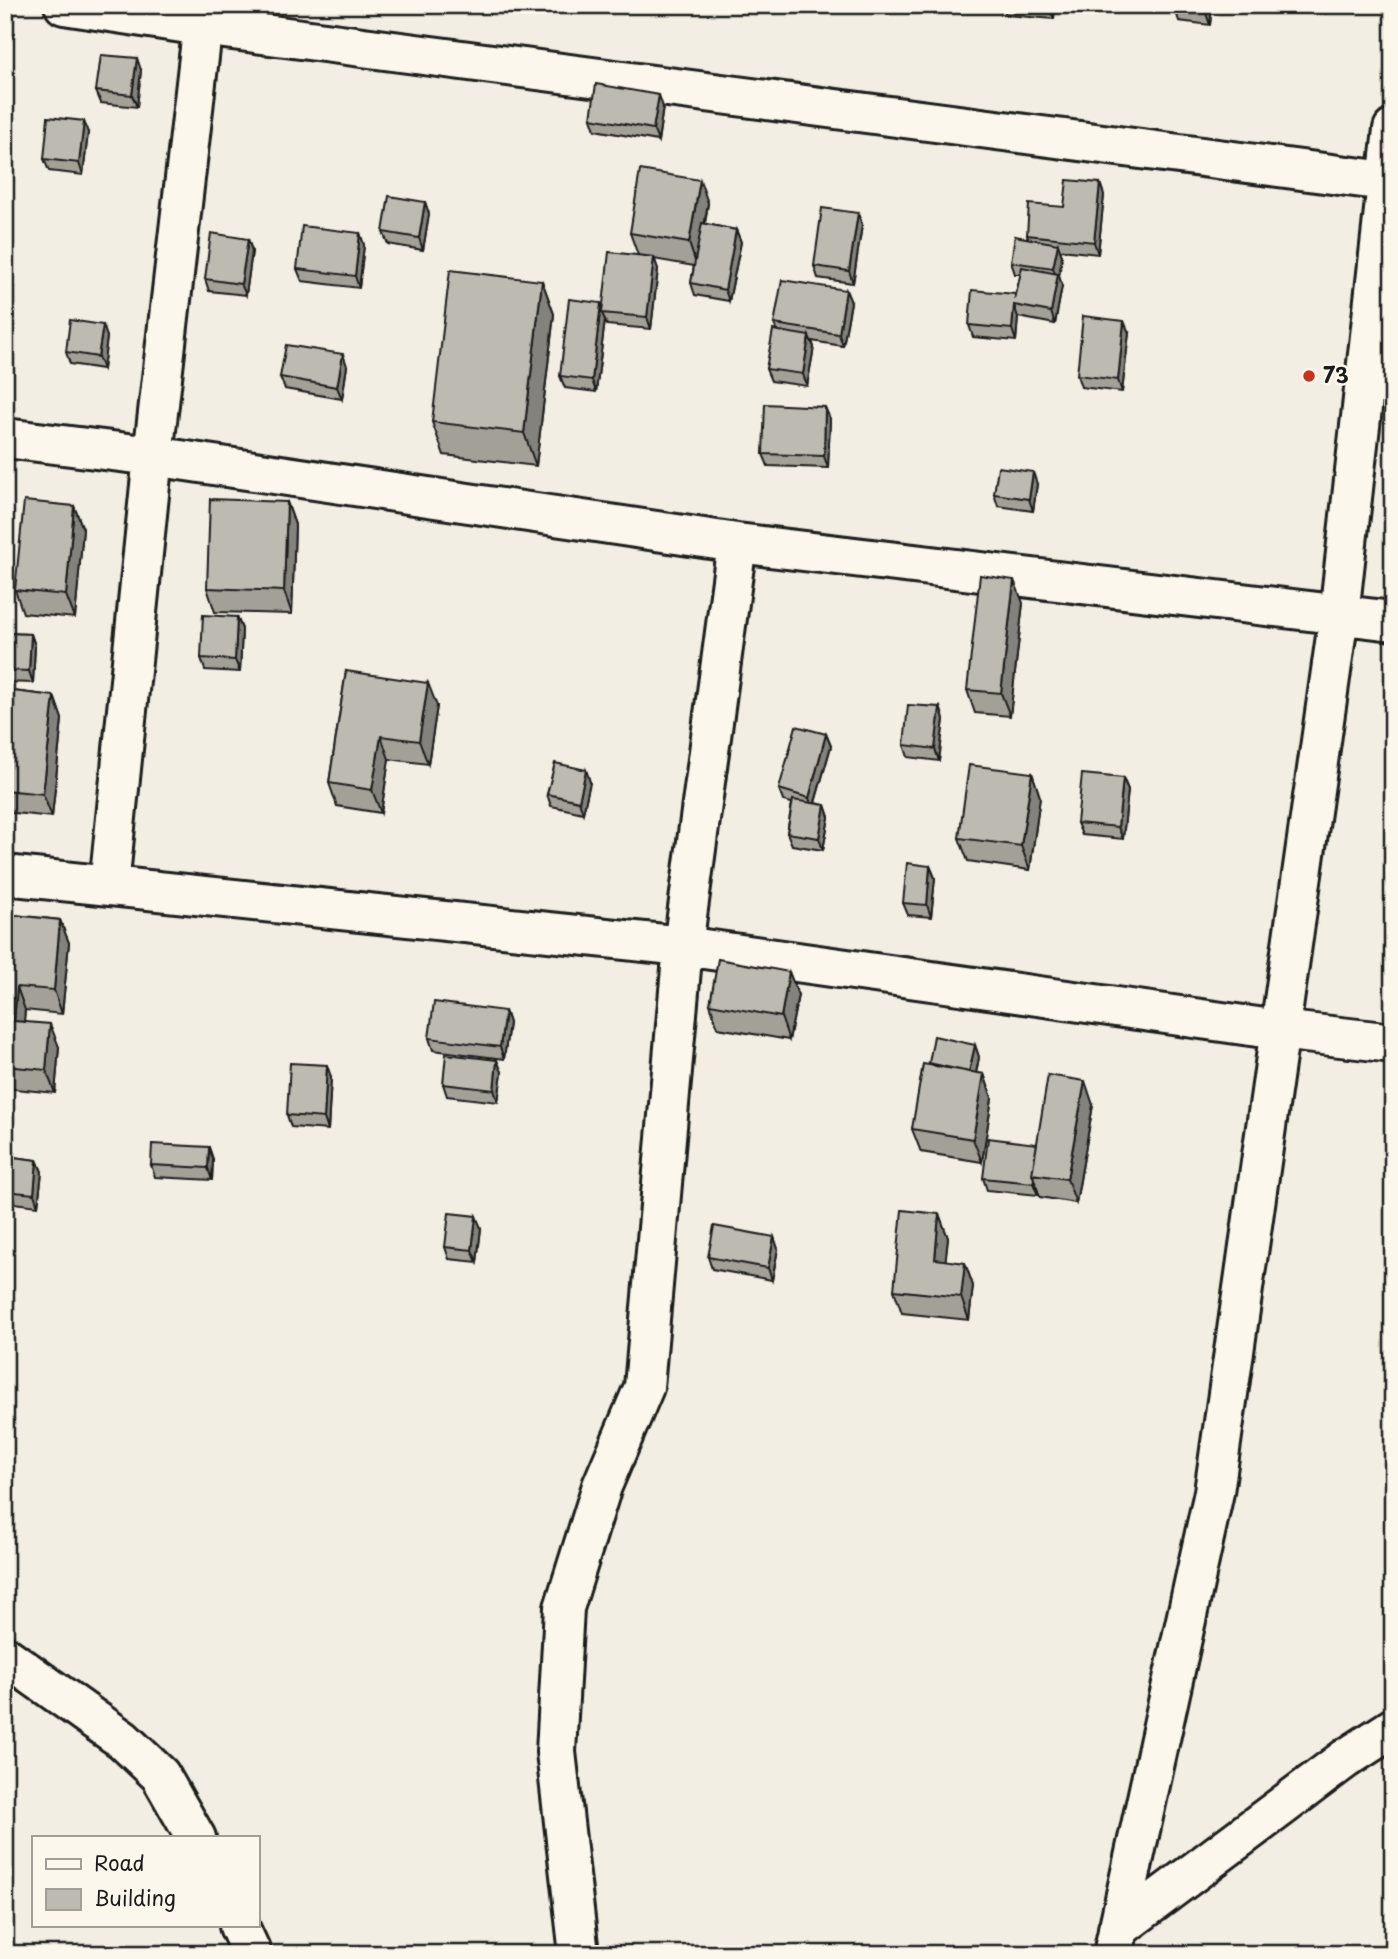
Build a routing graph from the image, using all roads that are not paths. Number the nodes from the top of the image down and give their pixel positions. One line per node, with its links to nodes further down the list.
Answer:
1 (64, 5): 2 (street)
2 (203, 16): 4 (street); 6 (street)
3 (1393, 129): 4 (street)
4 (1390, 182): 8 (street)
5 (5, 438): 6 (street)
6 (153, 456): 7 (street); 11 (street)
7 (737, 543): 8 (street); 12 (street)
8 (1339, 615): 9 (street); 13 (street)
9 (1393, 621)
10 (5, 875): 11 (street)
11 (109, 886): 12 (street)
12 (683, 946): 13 (street); 21 (street)
13 (1279, 1030): 14 (street); 19 (street)
14 (1393, 1043)
15 (5, 1656): 17 (street)
16 (1393, 1728): 19 (street)
17 (195, 1836)
18 (239, 1927): 20 (street)
19 (1116, 1941)
20 (252, 1954)
21 (579, 1954)

